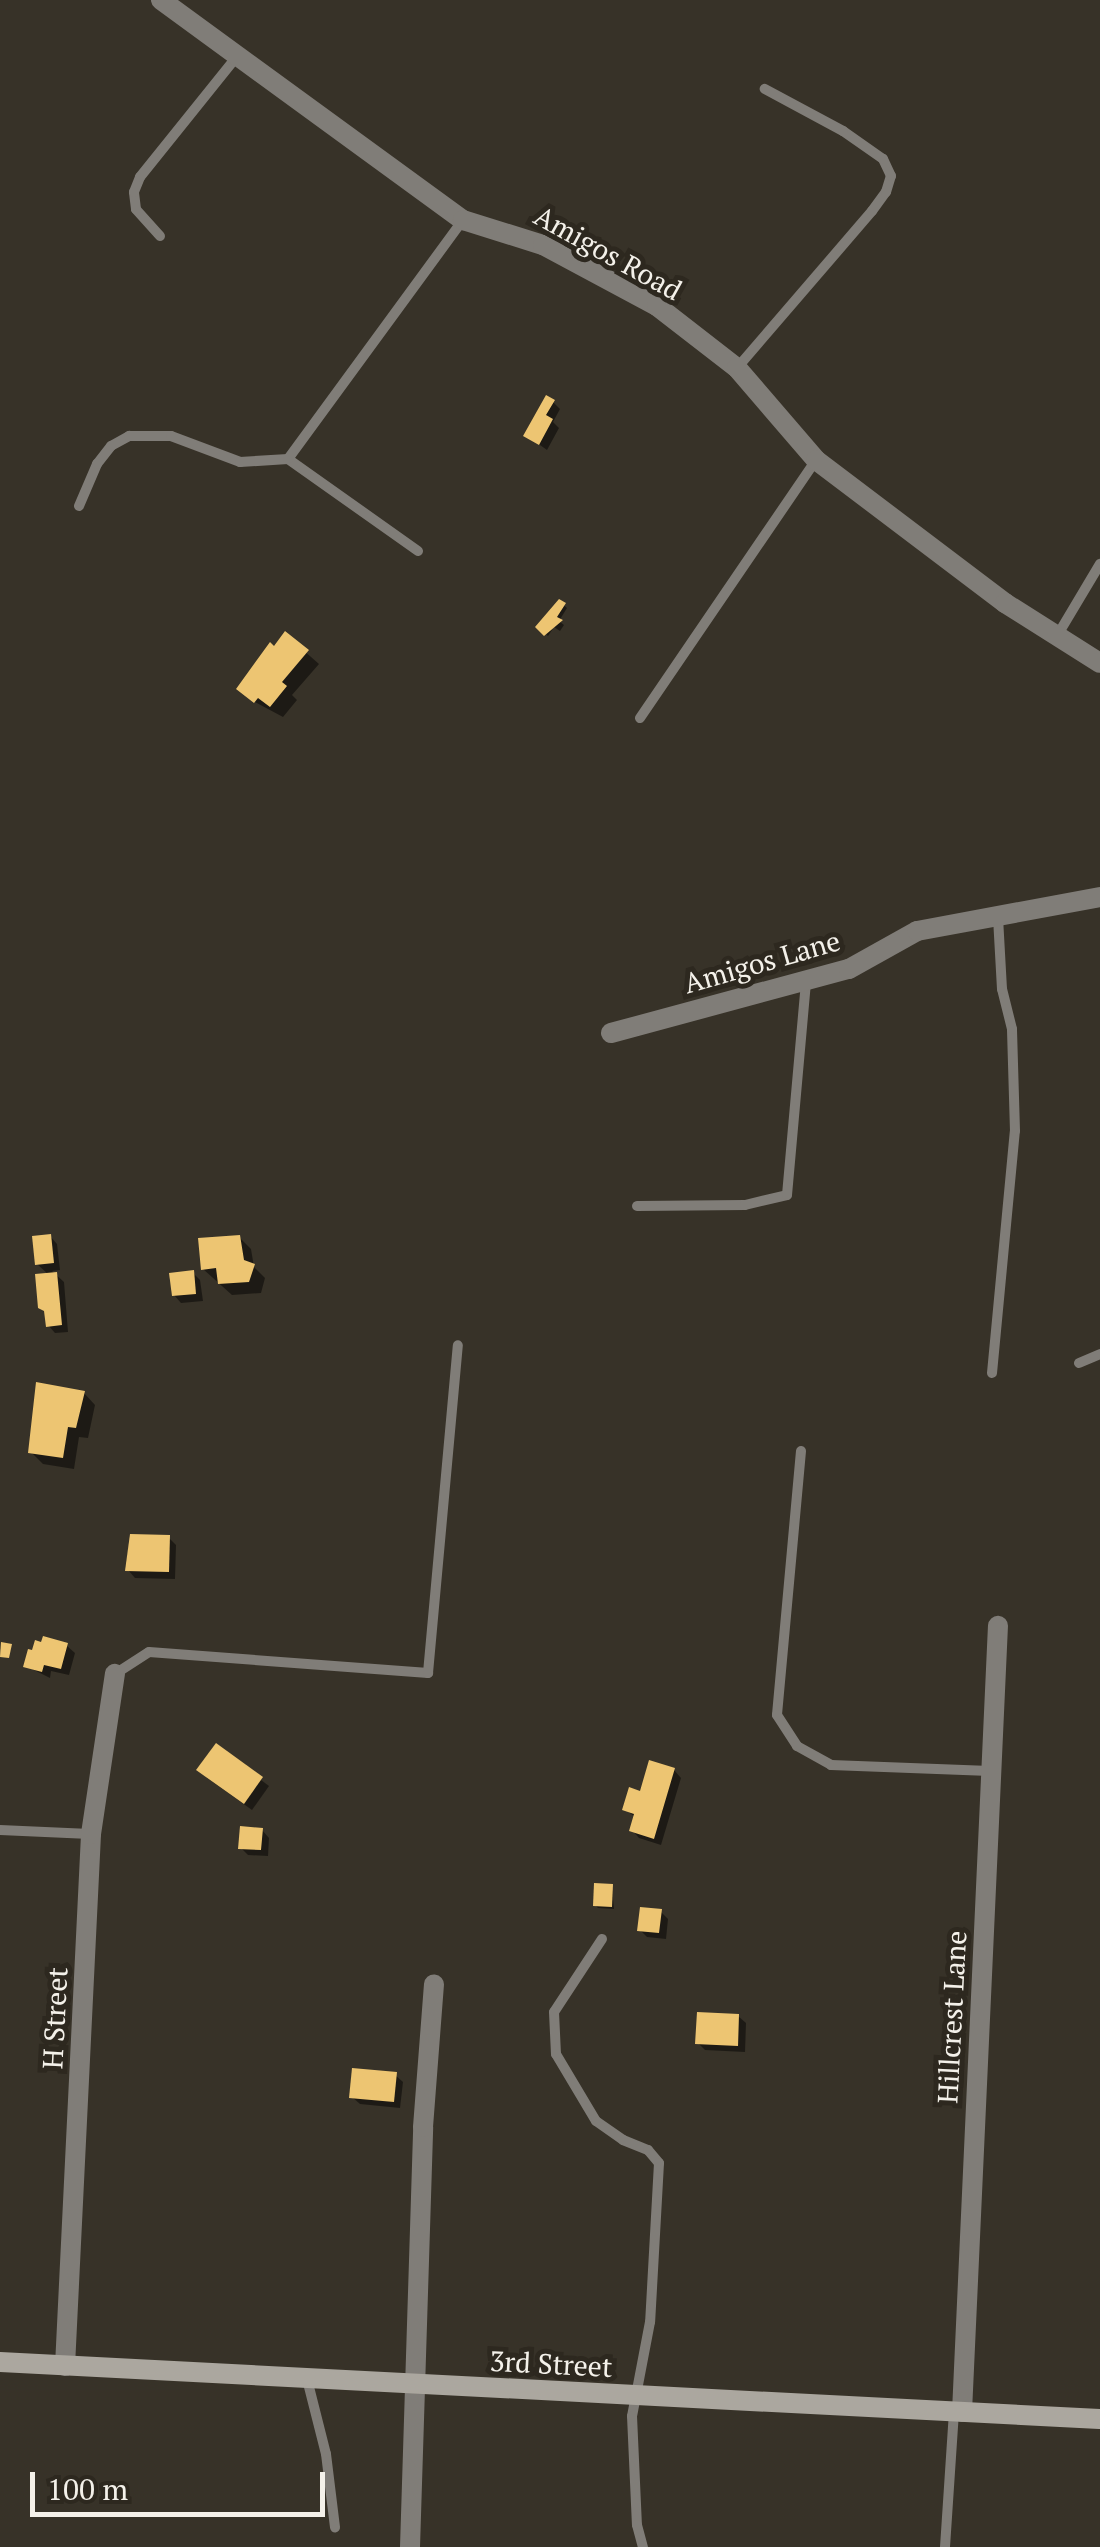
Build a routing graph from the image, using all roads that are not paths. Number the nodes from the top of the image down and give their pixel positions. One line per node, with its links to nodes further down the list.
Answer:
1 (160, 0): 2 (street, Amigos Road)
2 (238, 54): 4 (street, Amigos Road); 5 (lane)
3 (764, 90): 6 (lane)
4 (463, 220): 6 (street, Amigos Road); 7 (lane)
5 (160, 236)
6 (737, 368): 8 (street, Amigos Road)
7 (288, 460): 9 (lane); 10 (lane)
8 (816, 460): 12 (street, Amigos Road); 14 (lane)
9 (79, 506)
10 (418, 552)
11 (1100, 564): 12 (lane)
12 (1057, 636): 13 (street, Amigos Road)
13 (1100, 662)
14 (640, 718)
15 (1100, 898): 16 (street, Amigos Lane)
16 (998, 918): 17 (street, Amigos Lane); 23 (lane)
17 (806, 981): 18 (street, Amigos Lane); 19 (lane)
18 (611, 1033)
19 (637, 1206)
20 (458, 1345): 26 (lane)
21 (1100, 1354): 22 (lane)
22 (1080, 1363)
23 (992, 1373)
24 (801, 1452): 27 (lane)
25 (998, 1626): 27 (street, Hillcrest Lane)
26 (116, 1674): 29 (street, H Street)
27 (990, 1771): 37 (street, Hillcrest Lane)
28 (0, 1830): 29 (lane)
29 (92, 1834): 33 (street, H Street)
30 (602, 1939): 36 (lane)
31 (434, 1984): 35 (street)
32 (0, 2362): 33 (main road, 3rd Street)
33 (65, 2366): 34 (main road, 3rd Street)
34 (306, 2378): 35 (main road, 3rd Street); 39 (lane)
35 (414, 2384): 36 (main road, 3rd Street); 40 (street)
36 (639, 2396): 37 (main road, 3rd Street); 41 (lane)
37 (958, 2411): 38 (main road, 3rd Street); 42 (lane)
38 (1100, 2419)
39 (335, 2527)
40 (410, 2547)
41 (643, 2547)
42 (945, 2547)

